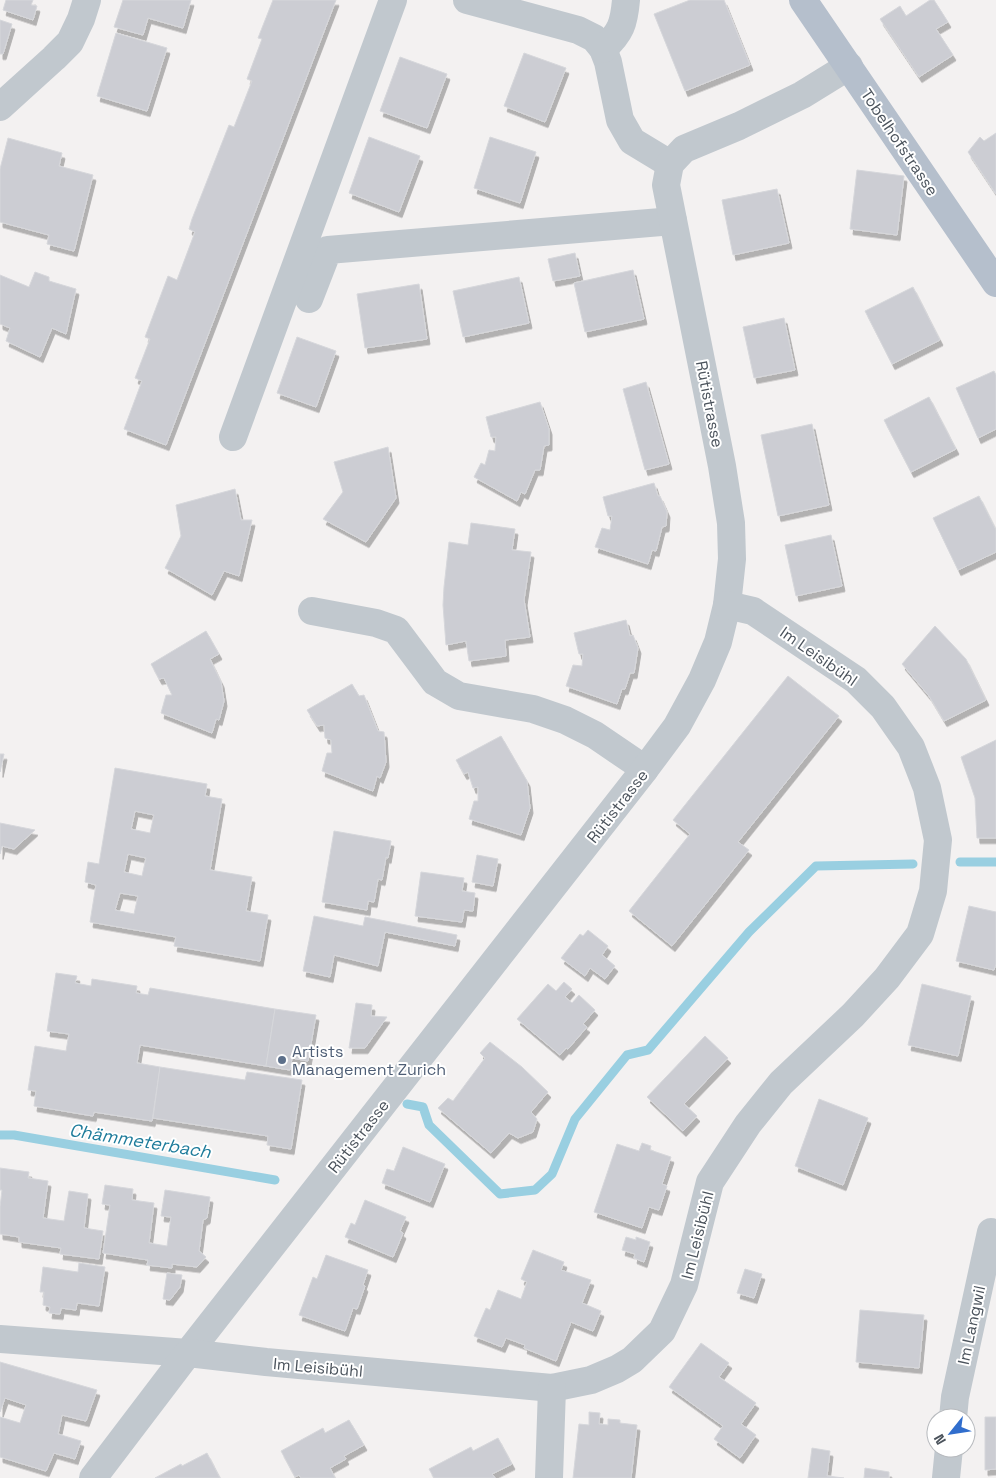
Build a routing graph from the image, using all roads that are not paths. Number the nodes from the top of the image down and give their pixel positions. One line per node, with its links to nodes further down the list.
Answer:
1 (87, 0): 8 (street)
2 (393, 0): 13 (street)
3 (467, 0): 6 (street)
4 (626, 0): 6 (street)
5 (803, 0): 7 (main road, Tobelhofstrasse)
6 (603, 49): 9 (street)
7 (849, 66): 9 (street); 11 (main road, Tobelhofstrasse)
8 (0, 107)
9 (670, 164): 10 (street, Rütistrasse)
10 (673, 221): 12 (street); 14 (street, Rütistrasse)
11 (996, 284)
12 (310, 299)
13 (233, 437)
14 (727, 605): 16 (street, Rütistrasse); 20 (street, Im Leisibühl)
15 (312, 611): 16 (street)
16 (645, 769): 19 (street, Rütistrasse)
17 (991, 1232): 21 (street, Im Langwil)
18 (0, 1339): 19 (street)
19 (188, 1354): 20 (street, Im Leisibühl); 23 (street)
20 (552, 1388): 24 (street)
21 (954, 1408)
22 (948, 1458): 25 (street)
23 (93, 1478)
24 (549, 1478)
25 (946, 1478)

